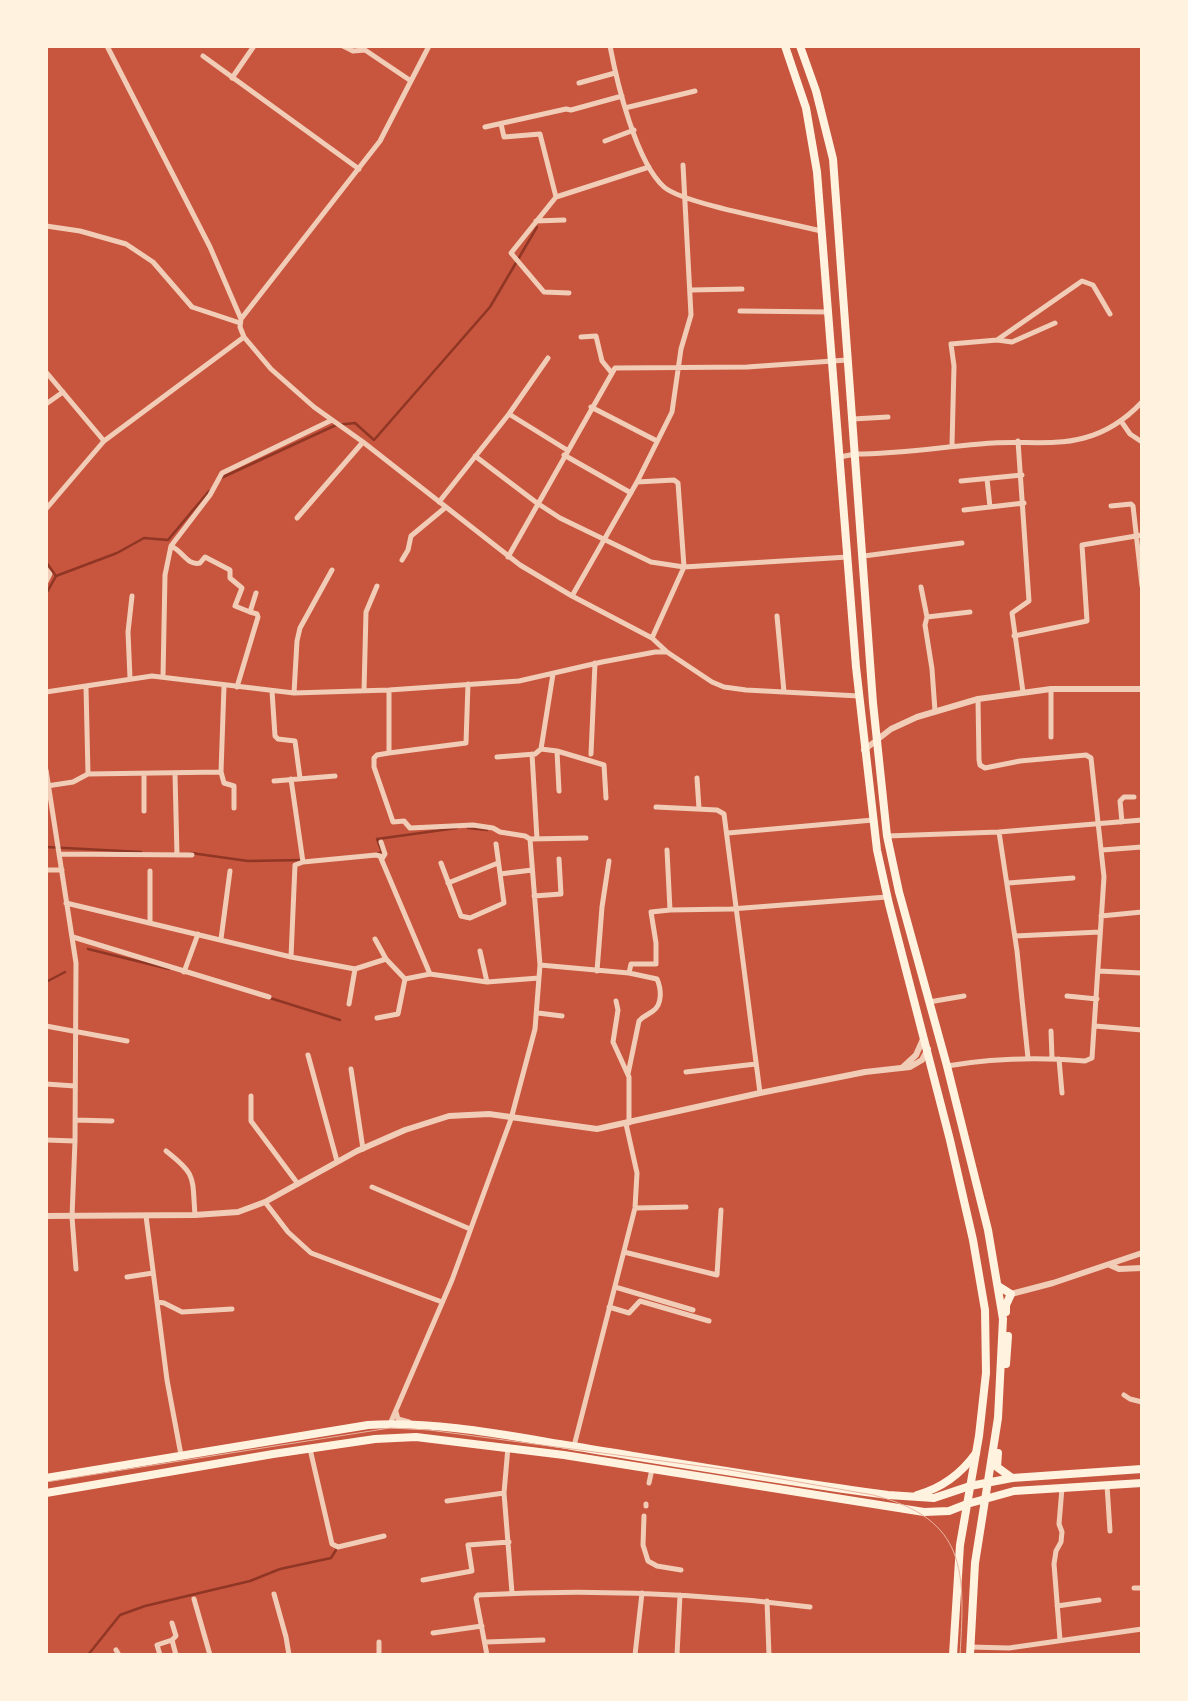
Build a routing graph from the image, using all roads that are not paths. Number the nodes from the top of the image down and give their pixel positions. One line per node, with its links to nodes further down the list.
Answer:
1 (106, 46): 38 (street)
2 (254, 46): 11 (street)
3 (343, 46): 8 (street)
4 (430, 46): 12 (street)
5 (610, 46): 10 (street)
6 (785, 46): 29 (main road)
7 (800, 46): 30 (main road)
8 (366, 48): 12 (street)
9 (202, 56): 11 (street)
10 (615, 73): 13 (street); 15 (street)
11 (232, 78): 23 (street)
12 (411, 81): 23 (street)
13 (579, 83)
14 (695, 91): 16 (street)
15 (622, 96): 16 (street); 17 (street)
16 (625, 108): 19 (street)
17 (500, 124): 18 (street); 24 (street)
18 (485, 127)
19 (634, 130): 20 (street); 22 (street)
20 (605, 141)
21 (683, 165): 25 (street)
22 (649, 168): 24 (street); 25 (street)
23 (359, 169): 38 (street)
24 (556, 197): 27 (street)
25 (684, 197): 29 (street); 33 (street)
26 (564, 220): 27 (street)
27 (536, 221): 34 (street)
28 (46, 226): 38 (street)
29 (821, 231): 31 (main road)
30 (842, 286): 31 (main road); 44 (main road)
31 (827, 287): 36 (main road)
32 (742, 288): 33 (street)
33 (691, 290): 46 (street)
34 (569, 293)
35 (740, 311): 36 (street)
36 (828, 312): 45 (main road)
37 (1110, 314): 42 (street)
38 (240, 321): 40 (street)
39 (1055, 323): 42 (street)
40 (244, 337): 56 (street); 58 (street)
41 (581, 337): 48 (street)
42 (997, 340): 63 (street)
43 (548, 358): 53 (street)
44 (847, 360): 45 (street); 55 (main road)
45 (832, 361): 46 (street); 67 (main road)
46 (678, 368): 48 (street); 59 (street)
47 (46, 372): 49 (street)
48 (611, 372): 52 (street)
49 (63, 392): 51 (street); 58 (street)
50 (1142, 402): 57 (street)
51 (46, 404)
52 (592, 407): 59 (street); 64 (street)
53 (509, 414): 64 (street); 66 (street)
54 (888, 417): 55 (street)
55 (853, 419): 65 (main road)
56 (334, 421): 60 (street); 85 (street)
57 (1121, 421): 61 (street); 62 (street)
58 (104, 441): 79 (street)
59 (657, 441): 71 (street)
60 (364, 442): 73 (street); 81 (street)
61 (1018, 442): 63 (street); 68 (street)
62 (1142, 442)
63 (952, 445): 65 (street)
64 (565, 453): 72 (street); 74 (street)
65 (855, 454): 67 (street); 86 (main road)
66 (475, 456): 73 (street); 74 (street)
67 (840, 457): 88 (main road)
68 (1022, 475): 69 (street); 75 (street)
69 (987, 479): 70 (street); 78 (street)
70 (962, 481)
71 (637, 482): 72 (street); 90 (street)
72 (631, 493): 83 (street)
73 (439, 502): 77 (street)
74 (537, 503): 83 (street); 87 (street)
75 (1024, 503): 78 (street); 104 (street)
76 (1111, 506): 82 (street)
77 (446, 507): 87 (street); 89 (street)
78 (990, 507): 80 (street)
79 (46, 509)
80 (964, 510)
81 (297, 518)
82 (1140, 536): 95 (street); 104 (street)
83 (604, 539): 90 (street); 99 (street)
84 (962, 543): 86 (street)
85 (171, 546): 100 (street); 109 (street)
86 (864, 556): 88 (main road); 128 (main road)
87 (508, 557): 99 (street)
88 (849, 557): 90 (street); 124 (main road)
89 (402, 560)
90 (684, 567): 105 (street)
91 (46, 569): 93 (street)
92 (332, 570): 123 (street)
93 (46, 582)
94 (377, 586): 117 (street)
95 (1142, 586)
96 (921, 587): 103 (street)
97 (256, 593): 100 (street)
98 (132, 596): 110 (street)
99 (572, 596): 105 (street)
100 (250, 612): 114 (street)
101 (970, 612): 103 (street)
102 (777, 616): 121 (street)
103 (927, 617): 126 (street)
104 (1014, 636): 122 (street)
105 (652, 638): 106 (street)
106 (668, 652): 107 (street); 121 (street)
107 (595, 663): 108 (street); 134 (street)
108 (553, 674): 111 (street); 129 (street)
109 (163, 677): 110 (street); 112 (street)
110 (130, 678): 113 (street)
111 (468, 684): 118 (street); 132 (street)
112 (224, 686): 114 (street); 137 (street)
113 (86, 687): 120 (street); 138 (street)
114 (237, 687): 119 (street)
115 (1051, 689): 116 (street); 122 (street); 127 (street)
116 (1142, 689)
117 (364, 690): 118 (street); 123 (street)
118 (389, 690): 132 (street)
119 (272, 691): 123 (street); 142 (street)
120 (46, 692)
121 (784, 692): 124 (street)
122 (1023, 692): 125 (street)
123 (294, 693)
124 (859, 696): 130 (main road)
125 (978, 699): 126 (street); 157 (street)
126 (935, 711): 128 (street)
127 (1051, 737)
128 (877, 740): 130 (street); 160 (main road)
129 (541, 749): 131 (street); 133 (street)
130 (864, 750): 154 (main road)
131 (557, 751): 147 (street); 149 (street)
132 (388, 753): 162 (street)
133 (532, 754): 135 (street); 163 (street)
134 (591, 754)
135 (497, 758)
136 (46, 770): 146 (street)
137 (221, 772): 140 (street); 151 (street)
138 (88, 774): 139 (street); 146 (street)
139 (144, 774): 140 (street); 153 (street)
140 (175, 774): 170 (street)
141 (334, 776): 142 (street)
142 (300, 778): 144 (street)
143 (697, 778): 152 (street)
144 (291, 779): 145 (street); 174 (street)
145 (274, 780)
146 (48, 786): 167 (street)
147 (559, 791)
148 (1134, 797): 156 (street)
149 (606, 798)
150 (656, 807): 152 (street)
151 (234, 808)
152 (699, 809): 159 (street)
153 (144, 811)
154 (873, 820): 159 (street); 188 (main road)
155 (1142, 820): 156 (street)
156 (1122, 822): 157 (street)
157 (1098, 823): 158 (street); 169 (street)
158 (999, 832): 160 (street); 186 (street)
159 (728, 833): 190 (street)
160 (888, 836): 220 (main road)
161 (586, 838): 163 (street)
162 (530, 839): 163 (street); 180 (street)
163 (536, 839)
164 (381, 842): 172 (street)
165 (496, 844): 177 (street)
166 (1142, 847): 169 (street)
167 (58, 850): 170 (street); 179 (street)
168 (668, 850): 191 (street)
169 (1102, 850): 193 (street)
170 (177, 854): 171 (street)
171 (192, 855)
172 (382, 859): 174 (street); 211 (street)
173 (559, 859): 187 (street)
174 (302, 860): 202 (street)
175 (609, 861): 207 (street)
176 (441, 863): 185 (street)
177 (498, 864): 183 (street); 185 (street)
178 (46, 870): 179 (street)
179 (62, 870): 189 (street)
180 (532, 870): 183 (street); 187 (street)
181 (150, 871): 194 (street)
182 (230, 871): 199 (street)
183 (500, 874): 185 (street)
184 (1072, 878): 186 (street)
185 (448, 883)
186 (1008, 883): 197 (street)
187 (534, 896): 204 (street)
188 (887, 897): 190 (street); 230 (main road)
189 (66, 903): 194 (street); 198 (street)
190 (737, 909): 191 (street); 238 (street)
191 (670, 910): 209 (street)
192 (1142, 912): 193 (street)
193 (1101, 916): 195 (street)
194 (150, 922): 196 (street)
195 (1100, 932): 197 (street); 206 (street)
196 (198, 934): 199 (street); 208 (street)
197 (1015, 936): 235 (street)
198 (73, 937): 208 (street); 229 (street)
199 (221, 939): 202 (street)
200 (375, 939): 203 (street)
201 (480, 951): 214 (street)
202 (291, 957): 205 (street)
203 (386, 959): 205 (street); 213 (street)
204 (540, 965): 207 (street); 212 (street)
205 (355, 969): 221 (street)
206 (1098, 970): 210 (street); 218 (street)
207 (597, 971): 209 (street)
208 (184, 972): 217 (street)
209 (628, 973): 243 (street)
210 (1142, 973)
211 (430, 974): 213 (street); 214 (street)
212 (539, 978): 214 (street); 222 (street)
213 (405, 979): 224 (street)
214 (486, 982)
215 (964, 996): 220 (street)
216 (1067, 996): 218 (street)
217 (269, 997)
218 (1097, 999): 226 (street)
219 (616, 1001): 243 (street)
220 (929, 1002): 232 (main road)
221 (349, 1004)
222 (538, 1013): 223 (street); 249 (street)
223 (562, 1016)
224 (377, 1018)
225 (46, 1026): 229 (street)
226 (1095, 1026): 227 (street); 237 (street)
227 (1142, 1030)
228 (1051, 1031): 236 (street)
229 (76, 1032): 231 (street); 245 (street)
230 (924, 1037): 233 (main road); 240 (street)
231 (127, 1041)
232 (942, 1046): 233 (main road); 239 (main road)
233 (928, 1049): 240 (street); 294 (main road)
234 (308, 1055): 257 (street)
235 (1028, 1058): 236 (street); 239 (street)
236 (1052, 1058): 237 (street)
237 (1059, 1058): 247 (street)
238 (756, 1064): 242 (street); 246 (street)
239 (947, 1066): 276 (main road)
240 (903, 1067): 246 (street)
241 (351, 1069): 255 (street)
242 (686, 1072)
243 (628, 1074): 252 (street)
244 (46, 1084): 245 (street)
245 (75, 1086): 250 (street)
246 (760, 1093): 252 (street)
247 (1062, 1093)
248 (251, 1096): 258 (street)
249 (512, 1117): 252 (street); 255 (street); 268 (street)
250 (75, 1120): 251 (street); 254 (street)
251 (112, 1121)
252 (628, 1124): 262 (street)
253 (46, 1140): 254 (street)
254 (75, 1142): 267 (street)
255 (363, 1149): 257 (street)
256 (166, 1151): 264 (street)
257 (337, 1162): 258 (street)
258 (298, 1184): 260 (street)
259 (372, 1187): 268 (street)
260 (265, 1202): 264 (street); 280 (street)
261 (686, 1206): 262 (street)
262 (635, 1208): 269 (street)
263 (721, 1210): 269 (street)
264 (195, 1215): 266 (street)
265 (46, 1216): 267 (street)
266 (146, 1216): 267 (street); 274 (street)
267 (72, 1217): 273 (street)
268 (470, 1229): 280 (street)
269 (624, 1252): 277 (street)
270 (1142, 1253): 271 (street)
271 (1110, 1265): 272 (street); 278 (street)
272 (1142, 1268)
273 (76, 1269)
274 (153, 1273): 275 (street); 279 (street)
275 (127, 1277)
276 (998, 1285): 278 (main road); 300 (main road)
277 (615, 1287): 281 (street); 283 (street)
278 (1011, 1294): 299 (main road)
279 (157, 1302): 282 (street); 295 (street)
280 (442, 1302): 287 (street)
281 (610, 1307): 284 (street); 291 (street)
282 (232, 1310)
283 (693, 1310)
284 (709, 1320)
285 (1124, 1395): 286 (street)
286 (1142, 1402)
287 (396, 1412): 288 (street); 289 (street)
288 (390, 1424): 289 (main road); 290 (main road); 295 (main road)
289 (414, 1425): 291 (main road)
290 (389, 1438): 292 (main road); 293 (main road)
291 (574, 1446): 308 (main road)
292 (508, 1447): 296 (main road); 307 (street)
293 (310, 1449): 306 (main road); 314 (street)
294 (976, 1453): 304 (main road); 308 (main road)
295 (181, 1455): 298 (main road)
296 (652, 1469): 301 (street); 311 (main road)
297 (1142, 1469): 299 (main road)
298 (46, 1478)
299 (1012, 1478): 300 (main road)
300 (988, 1482): 304 (main road); 309 (main road)
301 (649, 1483)
302 (1142, 1483): 303 (main road)
303 (1107, 1485): 305 (main road); 313 (street)
304 (970, 1486): 308 (main road); 311 (main road)
305 (1062, 1488): 309 (main road); 327 (street)
306 (46, 1493)
307 (504, 1493): 310 (street); 315 (street)
308 (910, 1497)
309 (986, 1498): 311 (main road); 338 (main road)
310 (447, 1502)
311 (966, 1504): 348 (main road)
312 (644, 1516): 316 (street)
313 (1110, 1531)
314 (384, 1536)
315 (509, 1542): 317 (street); 320 (street)
316 (681, 1570)
317 (424, 1580)
318 (1134, 1588): 319 (street)
319 (1142, 1588)
320 (512, 1593): 321 (street); 330 (street)
321 (642, 1593): 323 (street); 345 (street)
322 (274, 1594): 342 (street)
323 (680, 1595): 326 (street); 346 (street)
324 (194, 1600): 341 (street)
325 (1098, 1600): 327 (street)
326 (767, 1601): 328 (street); 347 (street)
327 (1057, 1606): 335 (street)
328 (810, 1607)
329 (172, 1623): 333 (street)
330 (482, 1626): 332 (street); 337 (street)
331 (1142, 1629): 335 (street)
332 (432, 1633)
333 (172, 1640): 339 (street); 340 (street)
334 (543, 1640): 337 (street)
335 (1060, 1640): 338 (street)
336 (379, 1642): 343 (street)
337 (486, 1642): 344 (street)
338 (970, 1651)
339 (160, 1655)
340 (176, 1655)
341 (210, 1655)
342 (288, 1655)
343 (379, 1655)
344 (487, 1655)
345 (635, 1655)
346 (677, 1655)
347 (769, 1655)
348 (953, 1655)

